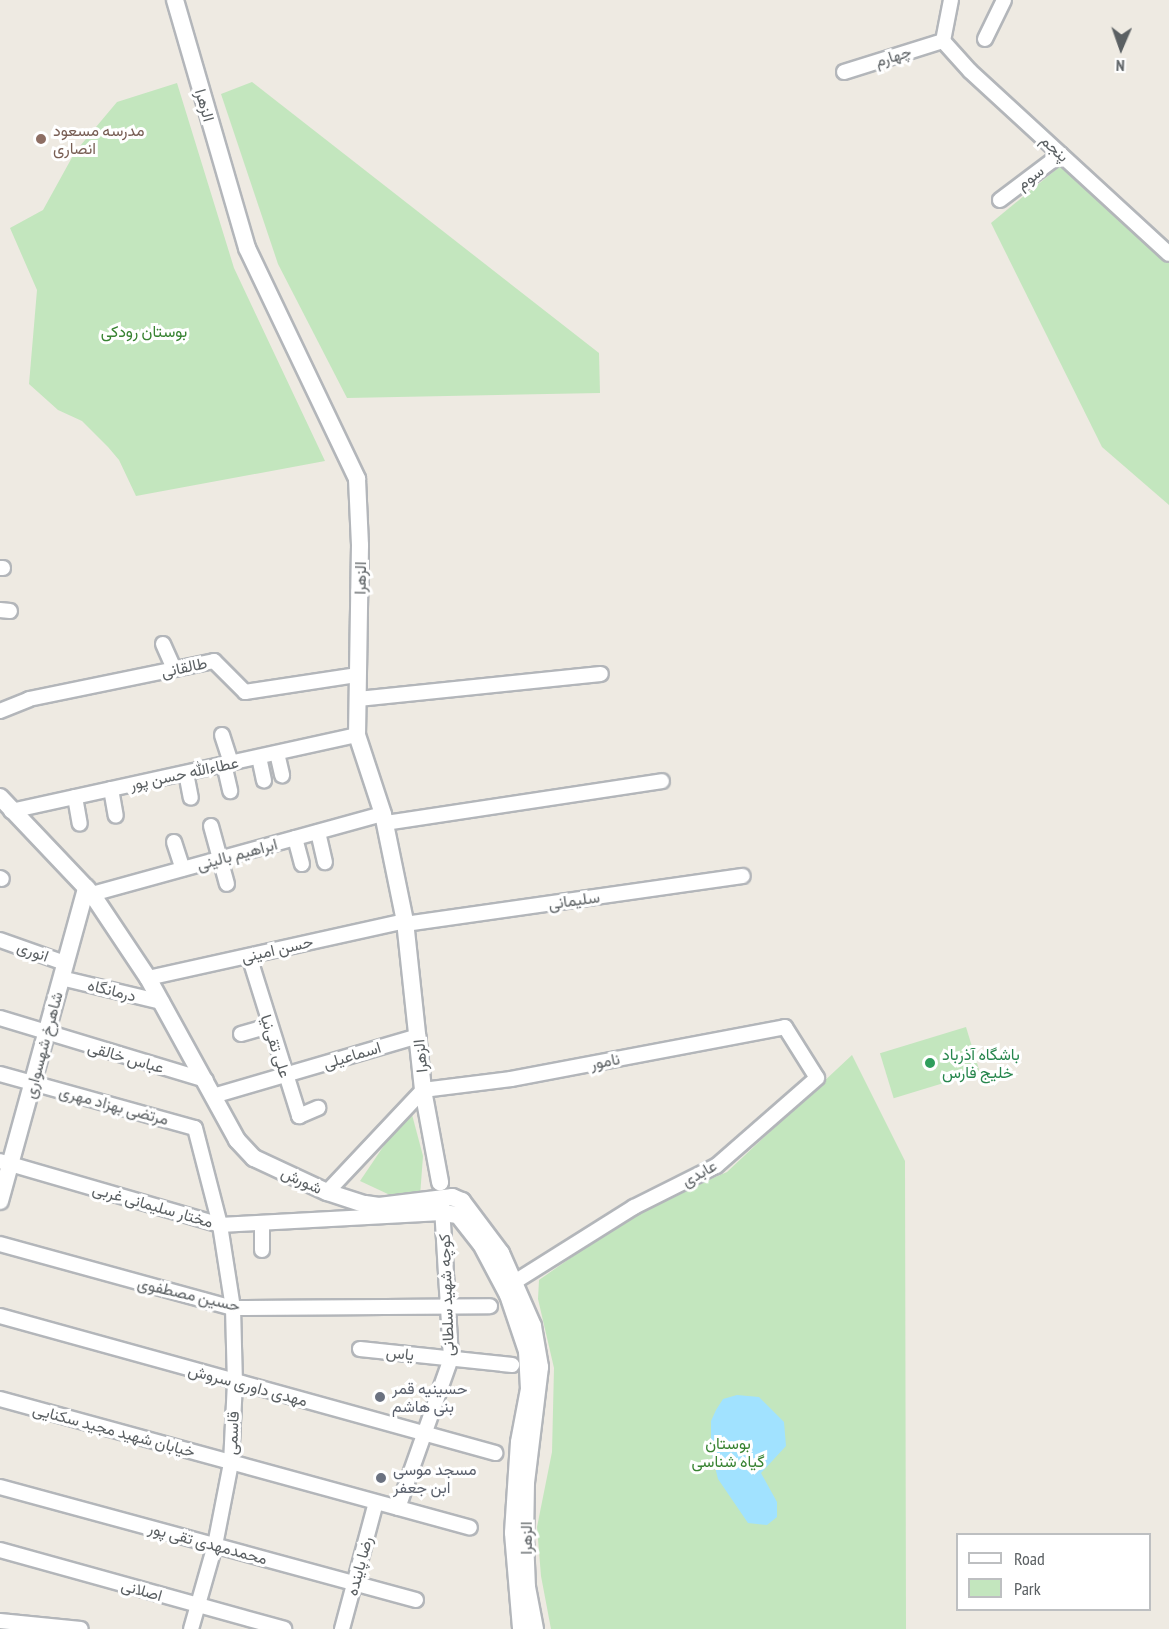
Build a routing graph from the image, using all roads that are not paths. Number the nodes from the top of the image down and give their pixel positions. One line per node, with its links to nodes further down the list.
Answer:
1 (175, 0): 13 (street, الزهرا)
2 (951, 0): 5 (street)
3 (1004, 0): 4 (street)
4 (985, 39)
5 (943, 41): 6 (street, چهارم); 7 (street, پنجم)
6 (844, 72)
7 (1061, 154): 8 (street, سوم); 9 (street, پنجم)
8 (1000, 200)
9 (1169, 254)
10 (163, 644): 11 (street)
11 (174, 669): 13 (street, طالقانی); 15 (street, طالقانی)
12 (601, 674): 14 (street)
13 (358, 675): 14 (street, الزهرا)
14 (358, 699): 17 (street, الزهرا)
15 (0, 711)
16 (222, 735): 20 (street)
17 (357, 735): 18 (street, عطاءالله حسن پور); 32 (street, الزهرا)
18 (277, 753): 19 (street, عطاءالله حسن پور); 22 (street)
19 (259, 757): 20 (street, عطاءالله حسن پور); 23 (street)
20 (228, 764): 21 (street, عطاءالله حسن پور); 26 (street)
21 (186, 773): 25 (street, عطاءالله حسن پور); 29 (street)
22 (282, 775)
23 (264, 780)
24 (662, 781): 32 (street, ابراهیم بالینی)
25 (111, 789): 28 (street, عطاءالله حسن پور); 31 (street)
26 (230, 790)
27 (0, 797): 30 (street)
28 (75, 797): 30 (street, عطاءالله حسن پور); 33 (street)
29 (191, 798)
30 (11, 811): 44 (street)
31 (116, 816)
32 (384, 819): 35 (street, ابراهیم بالینی); 45 (street, الزهرا)
33 (80, 824)
34 (211, 825): 38 (street)
35 (318, 832): 36 (street, ابراهیم بالینی); 39 (street)
36 (295, 838): 38 (street, ابراهیم بالینی); 40 (street)
37 (174, 842): 41 (street)
38 (219, 859): 41 (street, ابراهیم بالینی); 43 (street)
39 (325, 862)
40 (302, 864)
41 (183, 869): 44 (street, ابراهیم بالینی)
42 (743, 876): 45 (street, سلیمانی)
43 (227, 884)
44 (89, 891): 48 (street, شاهرخ شهسواری); 49 (street)
45 (405, 922): 47 (street, حسن امینی); 56 (street, الزهرا)
46 (0, 940): 48 (street, انوری)
47 (249, 956): 49 (street, حسن امینی); 52 (street, علی تقی‌نیا)
48 (63, 970): 50 (street, درمانگاه); 54 (street, شاهرخ شهسواری)
49 (148, 978): 50 (street)
50 (162, 1002): 59 (street)
51 (0, 1018): 54 (street, عباس خالقی)
52 (269, 1026): 55 (street); 58 (street, علی تقی‌نیا)
53 (785, 1027): 61 (street, نامور); 73 (street, عابدی)
54 (46, 1033): 59 (street, عباس خالقی); 60 (street, شاهرخ شهسواری)
55 (241, 1034)
56 (418, 1036): 58 (street, اسماعیلی); 61 (street, الزهرا)
57 (0, 1074): 60 (street)
58 (285, 1075): 62 (street); 63 (street, علی تقی‌نیا)
59 (206, 1080): 62 (street, شورش)
60 (32, 1083): 64 (street, مرتضی بهزاد مهری); 65 (street, شاهرخ شهسواری)
61 (423, 1090): 66 (street); 67 (street, الزهرا)
62 (213, 1096): 66 (street, شورش)
63 (318, 1108)
64 (195, 1128): 70 (street, قاسمی)
65 (5, 1162): 68 (street, شاهرخ شهسواری); 70 (street, مختار سلیمانی غربی)
66 (327, 1192): 67 (street, شورش)
67 (441, 1198): 69 (street, مختار سلیمانی غربی); 73 (street, الزهرا); 75 (street, کوچه شهید سلطانی); 100 (street, الزهرا)
68 (0, 1201)
69 (262, 1224): 70 (street, مختار سلیمانی غربی); 72 (street)
70 (220, 1225): 76 (street, قاسمی)
71 (0, 1244): 76 (street, حسین مصطفوی)
72 (262, 1250)
73 (516, 1281): 101 (street, الزهرا)
74 (490, 1306): 75 (street, حسین مصطفوی)
75 (449, 1307): 76 (street, حسین مصطفوی); 79 (street, کوچه شهید سلطانی)
76 (233, 1308): 81 (street, قاسمی)
77 (0, 1316): 81 (street, مهدی داوری سروش)
78 (360, 1349): 79 (street, یاس)
79 (451, 1358): 80 (street, یاس); 83 (street, کوچه شهید سلطانی)
80 (512, 1365)
81 (235, 1382): 83 (street, مهدی داوری سروش); 85 (street, قاسمی)
82 (0, 1399): 85 (street, خیابان شهید مجید سکنایی)
83 (425, 1434): 84 (street, مهدی داوری سروش); 88 (street, کوچه شهید سلطانی)
84 (495, 1454)
85 (231, 1463): 87 (street, خیابان شهید مجید سکنایی); 90 (street, قاسمی)
86 (0, 1487): 90 (street, محمدمهدی تقی پور)
87 (376, 1502): 88 (street, خیابان شهید مجید سکنایی); 92 (street, رضا پاینده)
88 (398, 1508): 89 (street, خیابان شهید مجید سکنایی)
89 (470, 1528)
90 (215, 1545): 92 (street, محمدمهدی تقی پور); 94 (street, قاسمی)
91 (0, 1550): 94 (street, اصلانی)
92 (354, 1583): 93 (street, محمدمهدی تقی پور); 99 (street, رضا پاینده)
93 (416, 1600)
94 (197, 1605): 97 (street, قاسمی); 98 (street, اصلانی)
95 (0, 1621): 96 (street)
96 (81, 1629)
97 (191, 1629)
98 (284, 1629)
99 (342, 1629)
100 (521, 1629)
101 (535, 1629)

